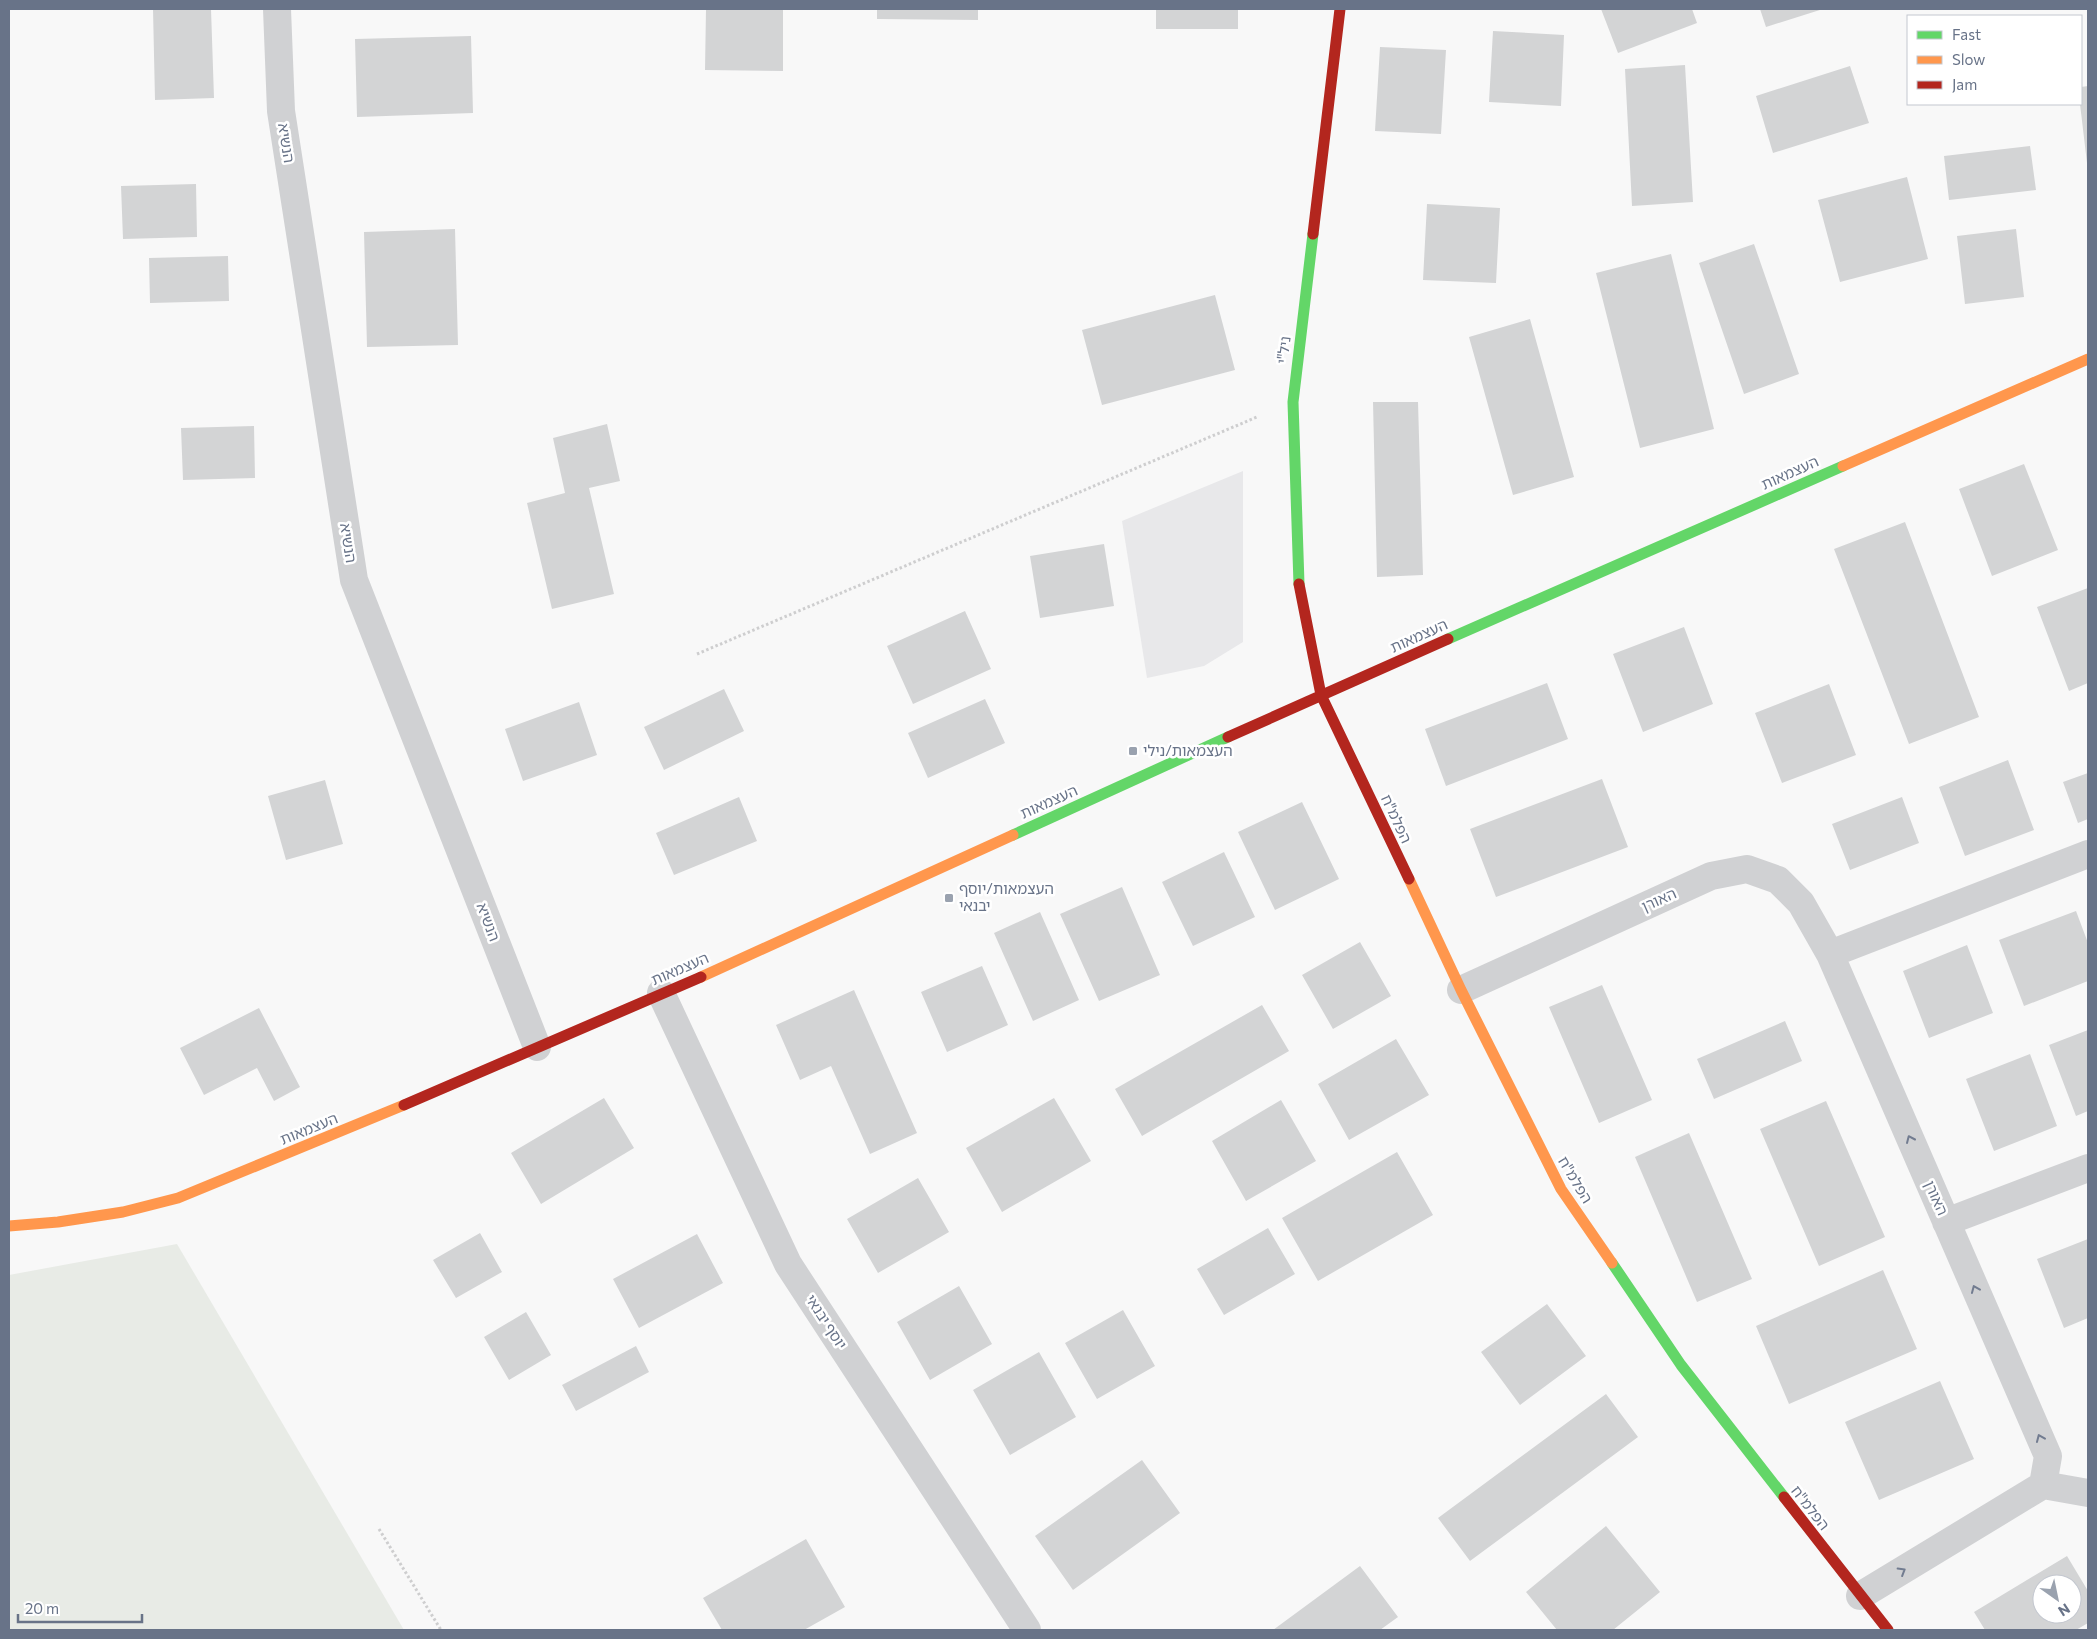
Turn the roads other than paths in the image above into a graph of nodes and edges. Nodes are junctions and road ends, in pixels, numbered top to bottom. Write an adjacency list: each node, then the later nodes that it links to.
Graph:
1 (277, 9): 9 (street, הנשיא)
2 (1340, 9): 4 (street, ניל"י)
3 (2088, 359): 4 (street, העצמאות)
4 (1321, 695): 7 (street, הפלמ"ח); 8 (street, העצמאות)
5 (2088, 854): 6 (street)
6 (1830, 954): 7 (street, האורן); 11 (street, האורן, one-way to 6)
7 (1461, 990): 15 (street, הפלמ"ח)
8 (661, 994): 9 (street, העצמאות); 16 (street, יוסף יבנאי)
9 (537, 1047): 12 (street, העצמאות)
10 (2088, 1168): 11 (street, האורן)
11 (1946, 1222): 13 (street, האורן, one-way to 11)
12 (9, 1226)
13 (2043, 1485): 14 (street); 15 (street, one-way to 13)
14 (2088, 1493)
15 (1860, 1596): 17 (street, הפלמ"ח)
16 (1028, 1630)
17 (1888, 1630)

